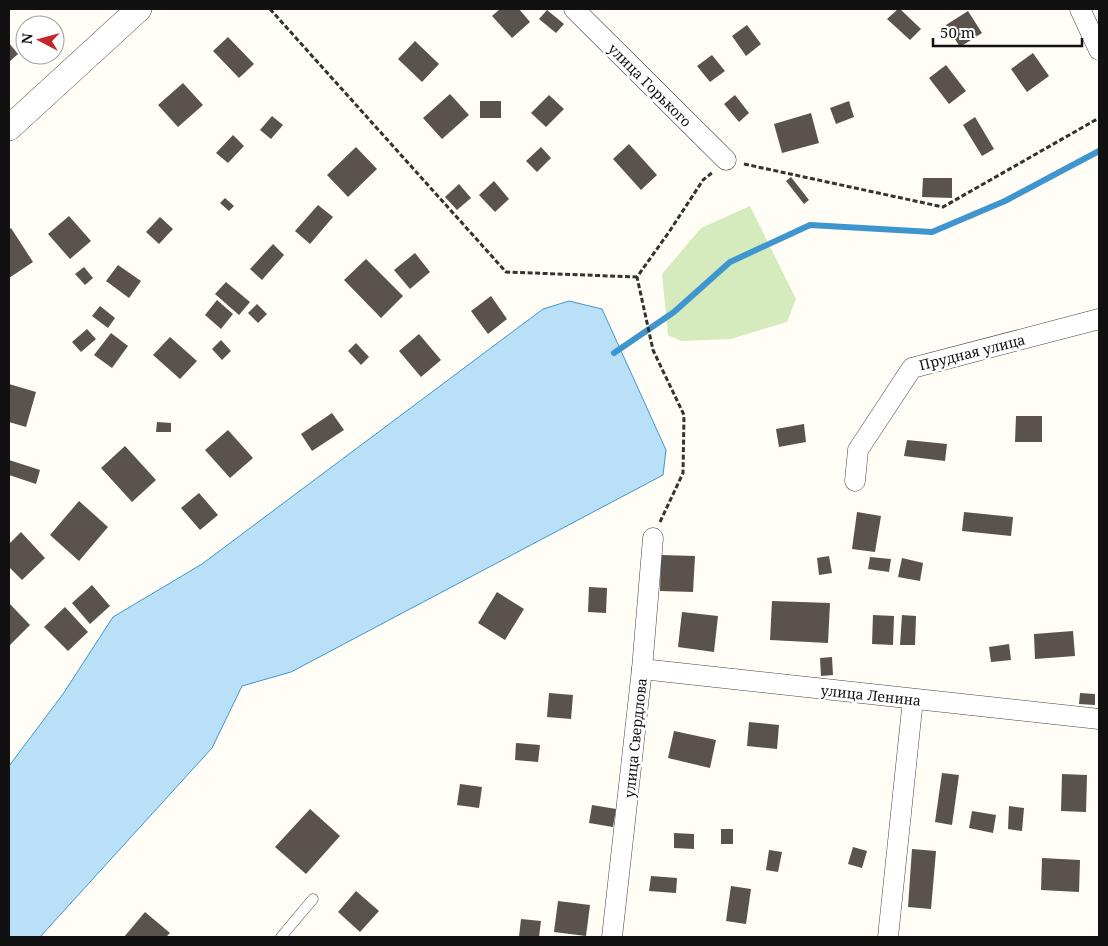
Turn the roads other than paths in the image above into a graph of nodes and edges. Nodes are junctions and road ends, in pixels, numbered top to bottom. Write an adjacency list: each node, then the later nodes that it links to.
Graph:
1 (139, 9): 5 (street)
2 (574, 9): 6 (street, улица Горького)
3 (1080, 9): 4 (street)
4 (1099, 50)
5 (9, 128)
6 (726, 160)
7 (1099, 318): 8 (street, Прудная улица)
8 (855, 481)
9 (652, 538): 10 (street, улица Свердлова)
10 (642, 669): 11 (street, улица Ленина); 15 (street, улица Свердлова)
11 (912, 699): 12 (street, улица Ленина); 16 (street)
12 (1099, 719)
13 (313, 899): 14 (lane)
14 (286, 935)
15 (612, 937)
16 (888, 937)

